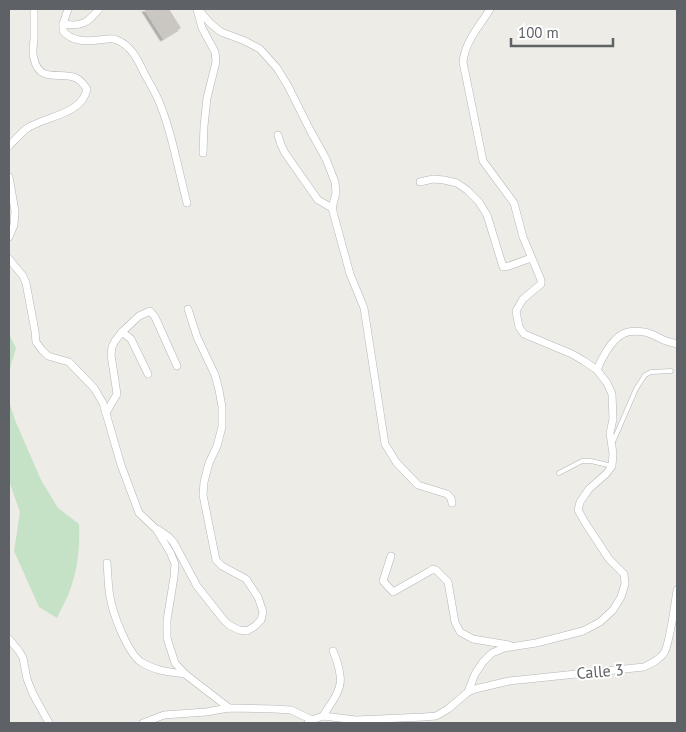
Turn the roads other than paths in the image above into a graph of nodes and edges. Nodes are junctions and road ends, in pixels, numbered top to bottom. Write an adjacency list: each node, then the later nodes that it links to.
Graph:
1 (34, 9): 8 (street)
2 (68, 9): 6 (street)
3 (99, 9): 6 (street)
4 (198, 9): 9 (street); 13 (street)
5 (490, 9): 15 (street)
6 (63, 24): 12 (street)
7 (278, 135): 13 (street)
8 (9, 146)
9 (203, 153)
10 (9, 177): 14 (street)
11 (420, 182): 15 (street)
12 (187, 203)
13 (332, 208): 28 (street)
14 (9, 237)
15 (531, 258): 21 (street)
16 (9, 259): 24 (street)
17 (188, 309): 29 (street)
18 (122, 332): 20 (street); 23 (street); 24 (street)
19 (677, 344): 21 (street)
20 (177, 366)
21 (597, 370): 25 (street)
22 (671, 371): 25 (lane)
23 (148, 374)
24 (106, 413): 29 (street)
25 (612, 444): 26 (street)
26 (612, 466): 27 (lane); 34 (street)
27 (559, 473)
28 (452, 503)
29 (156, 529): 36 (street)
30 (391, 556): 34 (street)
31 (107, 563): 36 (street)
32 (677, 590): 37 (street, Calle 3)
33 (9, 639): 41 (street)
34 (519, 646): 37 (street)
35 (333, 650): 39 (street)
36 (185, 674): 38 (street)
37 (469, 689): 39 (street)
38 (228, 708): 40 (street); 42 (street)
39 (323, 716): 40 (street)
40 (310, 722)
41 (49, 723)
42 (143, 723)

